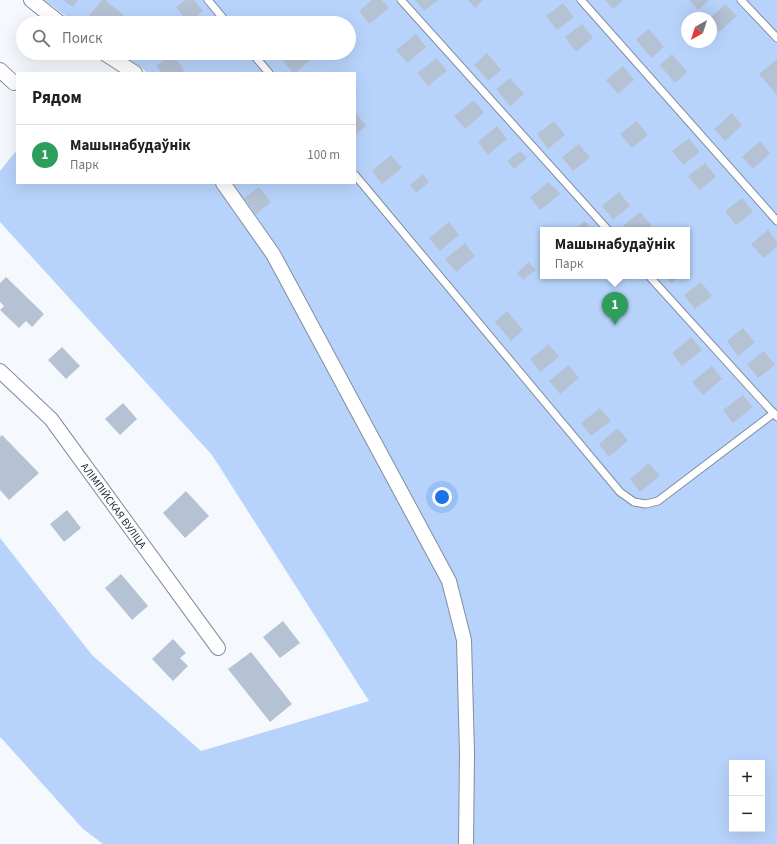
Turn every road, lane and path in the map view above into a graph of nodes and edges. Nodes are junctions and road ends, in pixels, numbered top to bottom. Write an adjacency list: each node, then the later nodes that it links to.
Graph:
1 (31, 0): 6 (street)
2 (208, 0): 7 (lane)
3 (401, 0): 18 (lane)
4 (581, 0): 17 (lane)
5 (741, 0): 8 (lane)
6 (51, 16)
7 (221, 16)
8 (777, 38)
9 (115, 60): 12 (street)
10 (258, 60): 13 (lane)
11 (0, 70): 14 (street)
12 (133, 72)
13 (268, 72)
14 (14, 83)
15 (356, 176): 21 (lane)
16 (224, 184): 23 (street)
17 (777, 220)
18 (605, 227)
19 (652, 279): 21 (lane)
20 (0, 371): 22 (street, АЛІМПІЙСКАЯ ВУЛІЦА)
21 (775, 415)
22 (218, 648)
23 (466, 844)

